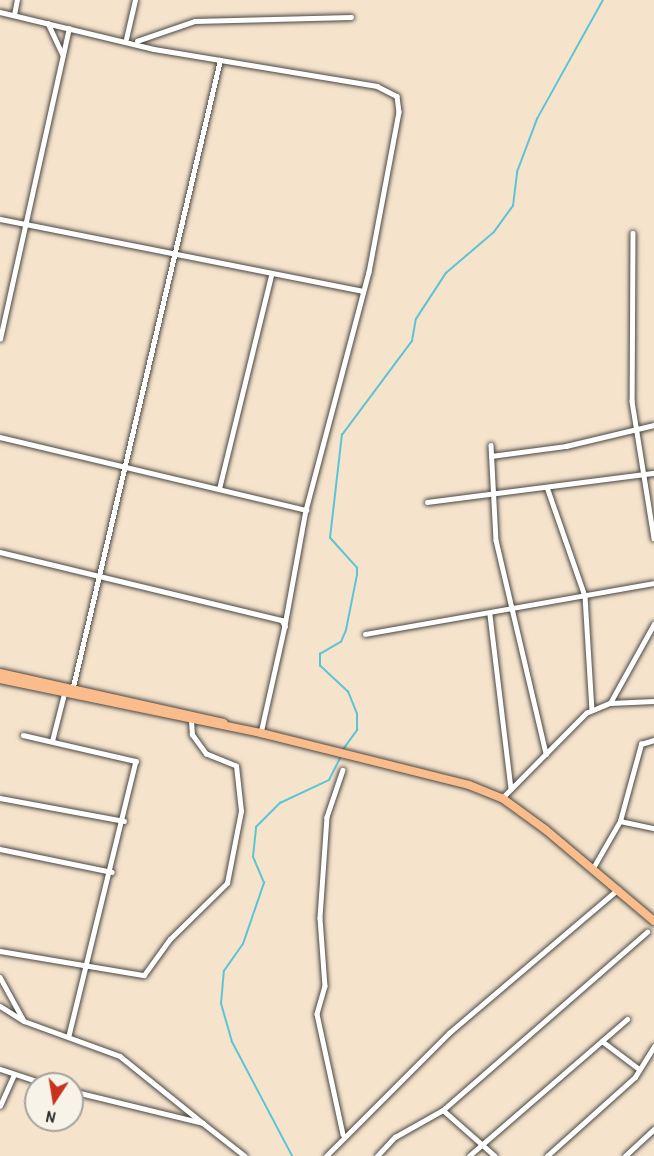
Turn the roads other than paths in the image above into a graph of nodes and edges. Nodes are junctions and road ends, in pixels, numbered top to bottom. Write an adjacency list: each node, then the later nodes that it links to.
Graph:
1 (17, 0): 4 (street)
2 (135, 0): 8 (street)
3 (0, 12): 4 (street)
4 (14, 15): 6 (street)
5 (351, 17): 9 (street)
6 (48, 23): 7 (street); 10 (street)
7 (69, 29): 8 (street); 10 (street)
8 (126, 39): 9 (street)
9 (137, 41): 11 (street)
10 (63, 55): 13 (street)
11 (220, 60): 15 (street); 17 (street)
12 (0, 219): 13 (street)
13 (26, 225): 15 (street); 18 (street)
14 (633, 233): 20 (street)
15 (175, 254): 16 (street); 24 (street)
16 (271, 276): 17 (street); 28 (street)
17 (362, 291): 31 (street)
18 (0, 339)
19 (654, 425): 20 (street)
20 (637, 429): 23 (street); 26 (street)
21 (0, 437): 24 (street)
22 (491, 445): 23 (street)
23 (491, 456): 29 (street)
24 (126, 466): 28 (street); 34 (street)
25 (654, 473): 26 (street)
26 (642, 475): 27 (street); 32 (street)
27 (547, 487): 29 (street); 36 (street)
28 (219, 489): 31 (street)
29 (493, 497): 30 (street); 37 (street)
30 (427, 502)
31 (306, 510): 40 (street)
32 (654, 538)
33 (0, 552): 34 (street)
34 (100, 574): 40 (street); 44 (street)
35 (654, 583): 36 (street)
36 (585, 596): 37 (street); 47 (street)
37 (514, 609): 38 (street); 54 (street)
38 (490, 615): 41 (street); 56 (street)
39 (654, 624): 46 (street)
40 (285, 626): 50 (street)
41 (365, 634)
42 (0, 673): 44 (main road)
43 (0, 679): 44 (main road)
44 (68, 691): 48 (main road); 49 (main road); 53 (street)
45 (654, 701): 46 (street)
46 (610, 703): 47 (street)
47 (592, 709): 54 (street)
48 (191, 721): 49 (main road); 69 (street)
49 (233, 727): 50 (main road)
50 (261, 733): 58 (main road)
51 (22, 735): 53 (street)
52 (654, 740): 60 (street)
53 (52, 741): 59 (street)
54 (546, 754): 56 (street)
55 (343, 770): 86 (street)
56 (511, 789): 58 (street)
57 (0, 798): 59 (street)
58 (502, 798): 63 (main road)
59 (124, 821): 64 (street)
60 (620, 821): 61 (street); 63 (street)
61 (654, 828)
62 (0, 849): 64 (street)
63 (593, 868): 65 (main road)
64 (111, 872): 69 (street)
65 (618, 889): 66 (main road); 86 (street)
66 (654, 921)
67 (646, 932): 83 (street)
68 (0, 951): 69 (street)
69 (88, 965): 74 (street)
70 (0, 977): 73 (street)
71 (0, 1006): 73 (street)
72 (627, 1019): 75 (street)
73 (24, 1021): 74 (street)
74 (69, 1035): 84 (street)
75 (602, 1041): 78 (street); 87 (street)
76 (654, 1047): 78 (street)
77 (0, 1069): 79 (street)
78 (639, 1069): 93 (street)
79 (14, 1075): 80 (street); 82 (street)
80 (24, 1078)
81 (84, 1094): 84 (street)
82 (0, 1106)
83 (443, 1110): 87 (street); 90 (street)
84 (203, 1123): 88 (street)
85 (654, 1130): 94 (street)
86 (343, 1134): 89 (street)
87 (482, 1145): 91 (street); 92 (street)
88 (244, 1156)
89 (326, 1156)
90 (377, 1156)
91 (469, 1156)
92 (495, 1156)
93 (547, 1156)
94 (624, 1156)

